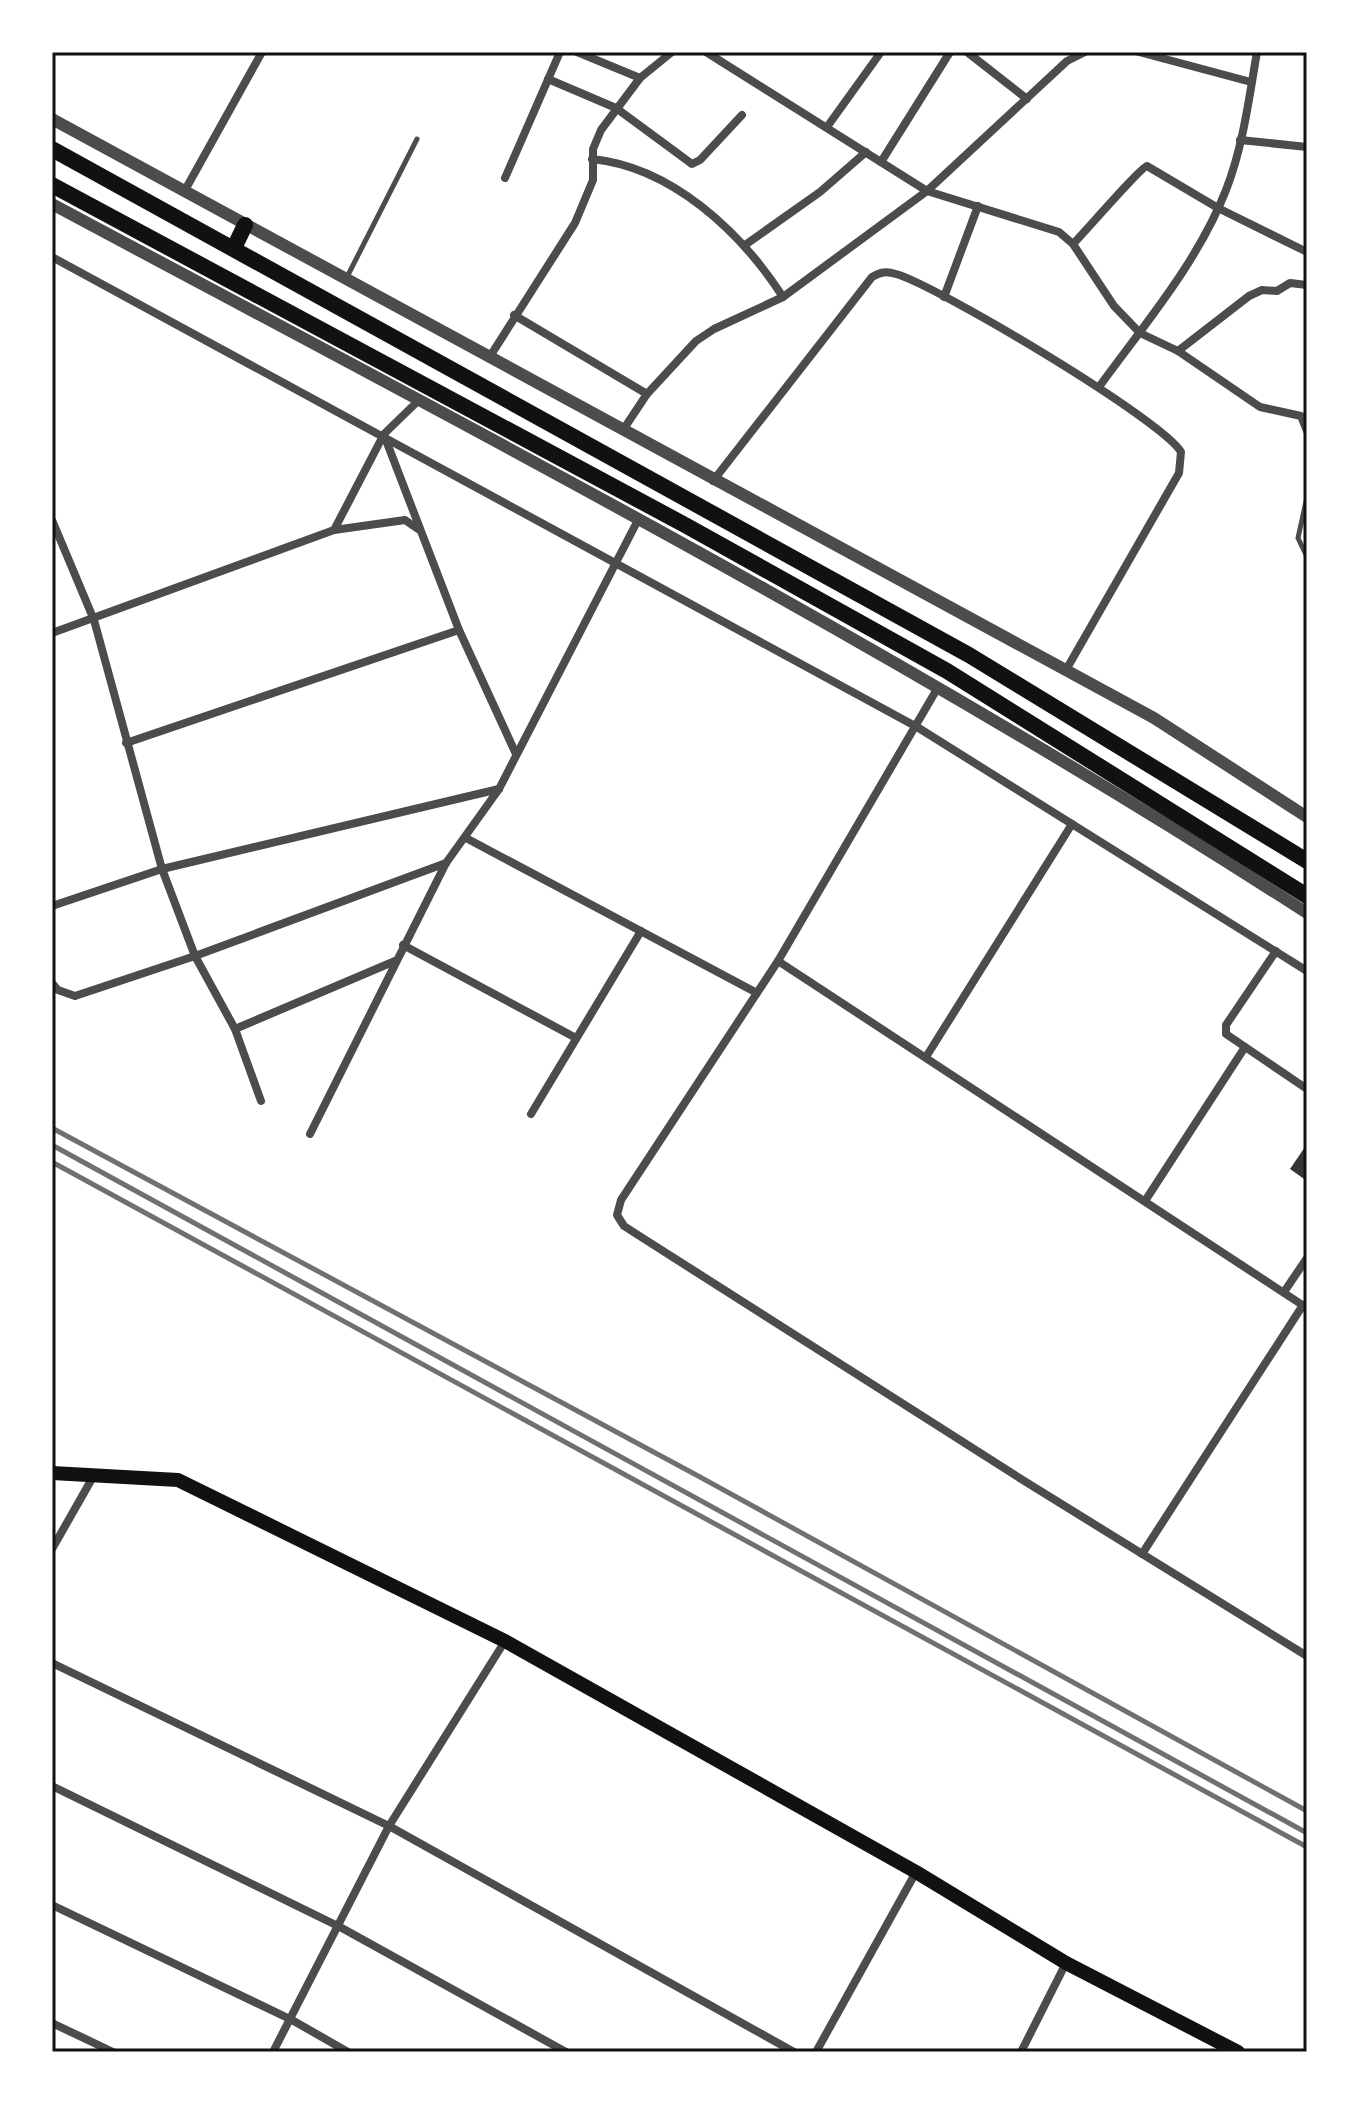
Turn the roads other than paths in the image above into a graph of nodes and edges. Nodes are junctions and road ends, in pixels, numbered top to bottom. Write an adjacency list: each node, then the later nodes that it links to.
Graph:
1 (262, 52): 30 (street)
2 (560, 52): 13 (street)
3 (577, 52): 12 (street)
4 (672, 52): 12 (street)
5 (706, 52): 19 (street)
6 (881, 52): 19 (street)
7 (950, 52): 26 (street)
8 (967, 52): 15 (street)
9 (1085, 52): 15 (street)
10 (1139, 52): 14 (street)
11 (1257, 52): 14 (street)
12 (640, 78): 16 (street)
13 (548, 79): 16 (street); 27 (street)
14 (1251, 82): 21 (street)
15 (1027, 99): 29 (street)
16 (616, 108): 17 (street); 25 (street)
17 (742, 115)
18 (52, 119): 30 (street)
19 (827, 127): 24 (street)
20 (417, 139): 40 (lane)
21 (1240, 140): 22 (street); 33 (street)
22 (1307, 147)
23 (52, 149): 37 (highway)
24 (866, 152): 26 (street); 36 (street)
25 (592, 159): 36 (street); 45 (street)
26 (881, 162): 29 (street)
27 (505, 178)
28 (52, 185): 41 (highway)
29 (927, 191): 32 (street); 43 (street)
30 (184, 192): 34 (street)
31 (52, 204): 41 (street)
32 (978, 206): 35 (street); 44 (street)
33 (1218, 208): 35 (street); 38 (street); 46 (street)
34 (245, 225): 37 (highway); 40 (street)
35 (1073, 244): 46 (street)
36 (745, 245): 43 (street)
37 (230, 246): 77 (highway)
38 (1307, 252)
39 (52, 257): 56 (street)
40 (346, 280): 48 (street)
41 (217, 283): 51 (street); 80 (highway)
42 (1307, 285): 47 (street)
43 (783, 297): 50 (street)
44 (944, 297): 49 (street); 57 (street)
45 (514, 315): 48 (street); 50 (street)
46 (1140, 333): 47 (street); 49 (street)
47 (1178, 351): 53 (street)
48 (489, 358): 54 (street)
49 (1099, 387): 68 (street)
50 (647, 394): 54 (street)
51 (419, 400): 56 (street); 59 (street)
52 (1307, 405): 53 (street)
53 (1301, 416): 55 (street)
54 (623, 430): 57 (street)
55 (1307, 431)
56 (384, 434): 61 (street); 62 (street); 64 (street)
57 (713, 481): 68 (street)
58 (1307, 497): 63 (lane)
59 (639, 518): 64 (street); 69 (street)
60 (52, 520): 65 (street)
61 (334, 530): 62 (street); 65 (street)
62 (419, 530): 66 (street)
63 (1307, 557)
64 (616, 563): 70 (street); 72 (street)
65 (94, 620): 67 (street); 71 (street)
66 (459, 630): 71 (street); 72 (street)
67 (52, 633)
68 (1066, 670): 74 (street)
69 (937, 689): 70 (street); 82 (street)
70 (917, 727): 75 (street); 88 (street)
71 (126, 743): 79 (street)
72 (516, 754): 73 (street)
73 (499, 789): 76 (street); 79 (street)
74 (1307, 817)
75 (1072, 824): 85 (street); 95 (street)
76 (466, 838): 78 (street); 83 (street)
77 (1307, 861)
78 (446, 863): 84 (street); 86 (street)
79 (162, 869): 81 (street); 86 (street)
80 (1307, 896)
81 (52, 906)
82 (1307, 913)
83 (641, 931): 91 (street); 93 (street)
84 (403, 945): 87 (street); 93 (street)
85 (1276, 951): 89 (street); 94 (street)
86 (195, 956): 90 (street); 92 (street)
87 (395, 961): 92 (street); 99 (street)
88 (778, 961): 91 (street); 95 (street)
89 (1307, 971)
90 (52, 983)
91 (757, 993): 107 (street)
92 (235, 1029): 97 (street)
93 (576, 1038): 98 (street)
94 (1245, 1047): 96 (street); 100 (street)
95 (926, 1057): 100 (street)
96 (1307, 1089)
97 (261, 1101)
98 (531, 1114)
99 (310, 1134)
100 (1145, 1201): 102 (street)
101 (1307, 1258): 102 (street)
102 (1284, 1292): 103 (street)
103 (1305, 1306): 107 (street)
104 (52, 1473): 105 (main road)
105 (93, 1477): 106 (street); 108 (main road)
106 (52, 1549)
107 (1142, 1554): 109 (street)
108 (505, 1641): 112 (street); 113 (main road)
109 (1307, 1656)
110 (52, 1663): 112 (street)
111 (52, 1786): 115 (street)
112 (389, 1826): 115 (street); 123 (street)
113 (916, 1872): 116 (main road); 124 (street)
114 (52, 1905): 117 (street)
115 (340, 1927): 117 (street); 122 (street)
116 (1066, 1963): 125 (street); 126 (main road)
117 (292, 2020): 120 (street); 121 (street)
118 (52, 2023): 119 (street)
119 (113, 2052)
120 (273, 2052)
121 (348, 2052)
122 (566, 2052)
123 (794, 2052)
124 (816, 2052)
125 (1021, 2052)
126 (1238, 2052)

